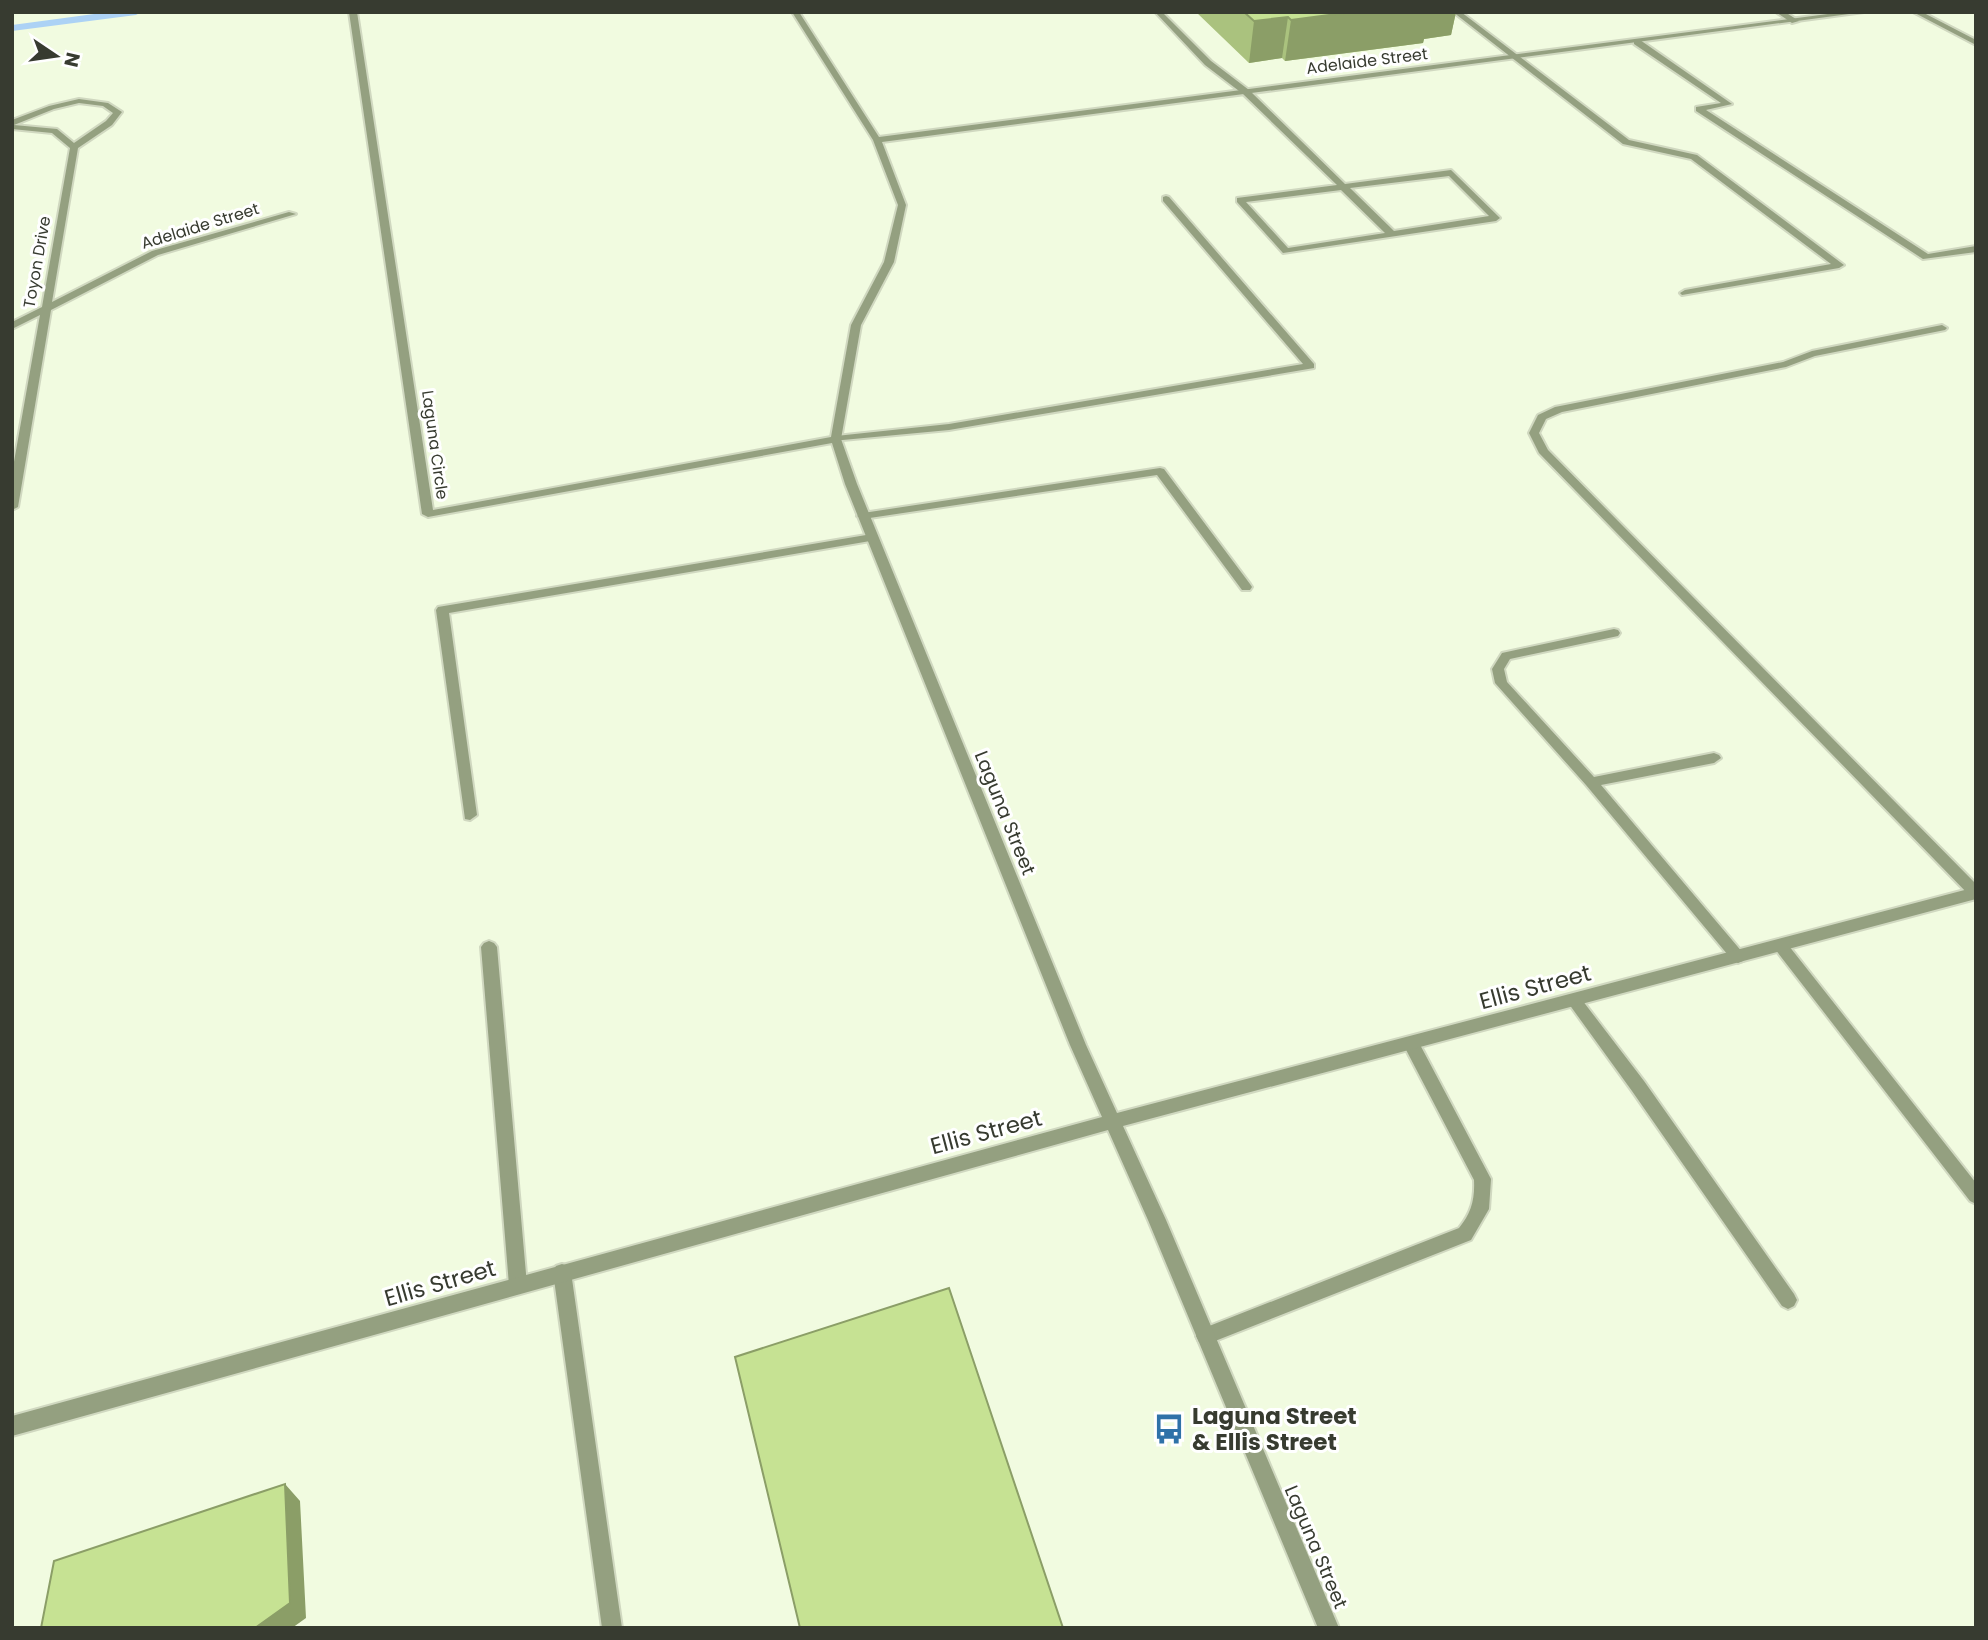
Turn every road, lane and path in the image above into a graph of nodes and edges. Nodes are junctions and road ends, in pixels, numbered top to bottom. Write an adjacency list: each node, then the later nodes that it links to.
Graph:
1 (353, 12): 25 (street, Laguna Circle)
2 (795, 12): 14 (street, Laguna Street)
3 (1158, 12): 12 (street)
4 (1456, 12): 11 (street)
5 (1779, 12): 8 (street)
6 (1861, 12): 8 (street, Adelaide Street)
7 (1916, 12): 10 (street)
8 (1794, 21): 9 (street, Adelaide Street)
9 (1636, 42): 11 (street, Adelaide Street); 20 (street)
10 (1976, 43)
11 (1515, 57): 12 (street, Adelaide Street); 21 (street)
12 (1246, 92): 14 (street, Adelaide Street); 16 (street)
13 (12, 125): 15 (street); 15 (street)
14 (877, 140): 25 (street, Laguna Street)
15 (74, 147): 22 (street, Toyon Drive)
16 (1343, 187): 19 (street); 19 (street); 19 (street)
17 (1166, 199): 25 (street)
18 (292, 215): 22 (street, Adelaide Street)
19 (1392, 234)
20 (1976, 249)
21 (1685, 293)
22 (44, 311): 23 (street, Adelaide Street); 26 (street, Toyon Drive)
23 (12, 326)
24 (1942, 328): 34 (street)
25 (836, 439): 27 (street, Laguna Street)
26 (12, 507)
27 (863, 516): 28 (street, Laguna Street); 29 (street)
28 (872, 538): 33 (street); 40 (street, Laguna Street)
29 (1246, 587)
30 (1614, 634): 32 (street)
31 (1714, 758): 32 (street)
32 (1591, 782): 37 (street)
33 (470, 815)
34 (1976, 893): 35 (street, Ellis Street)
35 (1780, 945): 37 (street, Ellis Street); 41 (street)
36 (489, 947): 43 (street)
37 (1738, 957): 38 (street, Ellis Street)
38 (1574, 1000): 39 (street, Ellis Street); 44 (street)
39 (1411, 1044): 40 (street, Ellis Street); 45 (street)
40 (1114, 1121): 42 (street, Ellis Street); 45 (street, Laguna Street)
41 (1976, 1196)
42 (562, 1272): 43 (street, Ellis Street); 47 (street)
43 (518, 1285): 46 (street, Ellis Street)
44 (1788, 1300)
45 (1205, 1336): 48 (street, Laguna Street)
46 (12, 1426)
47 (612, 1628)
48 (1329, 1628)

